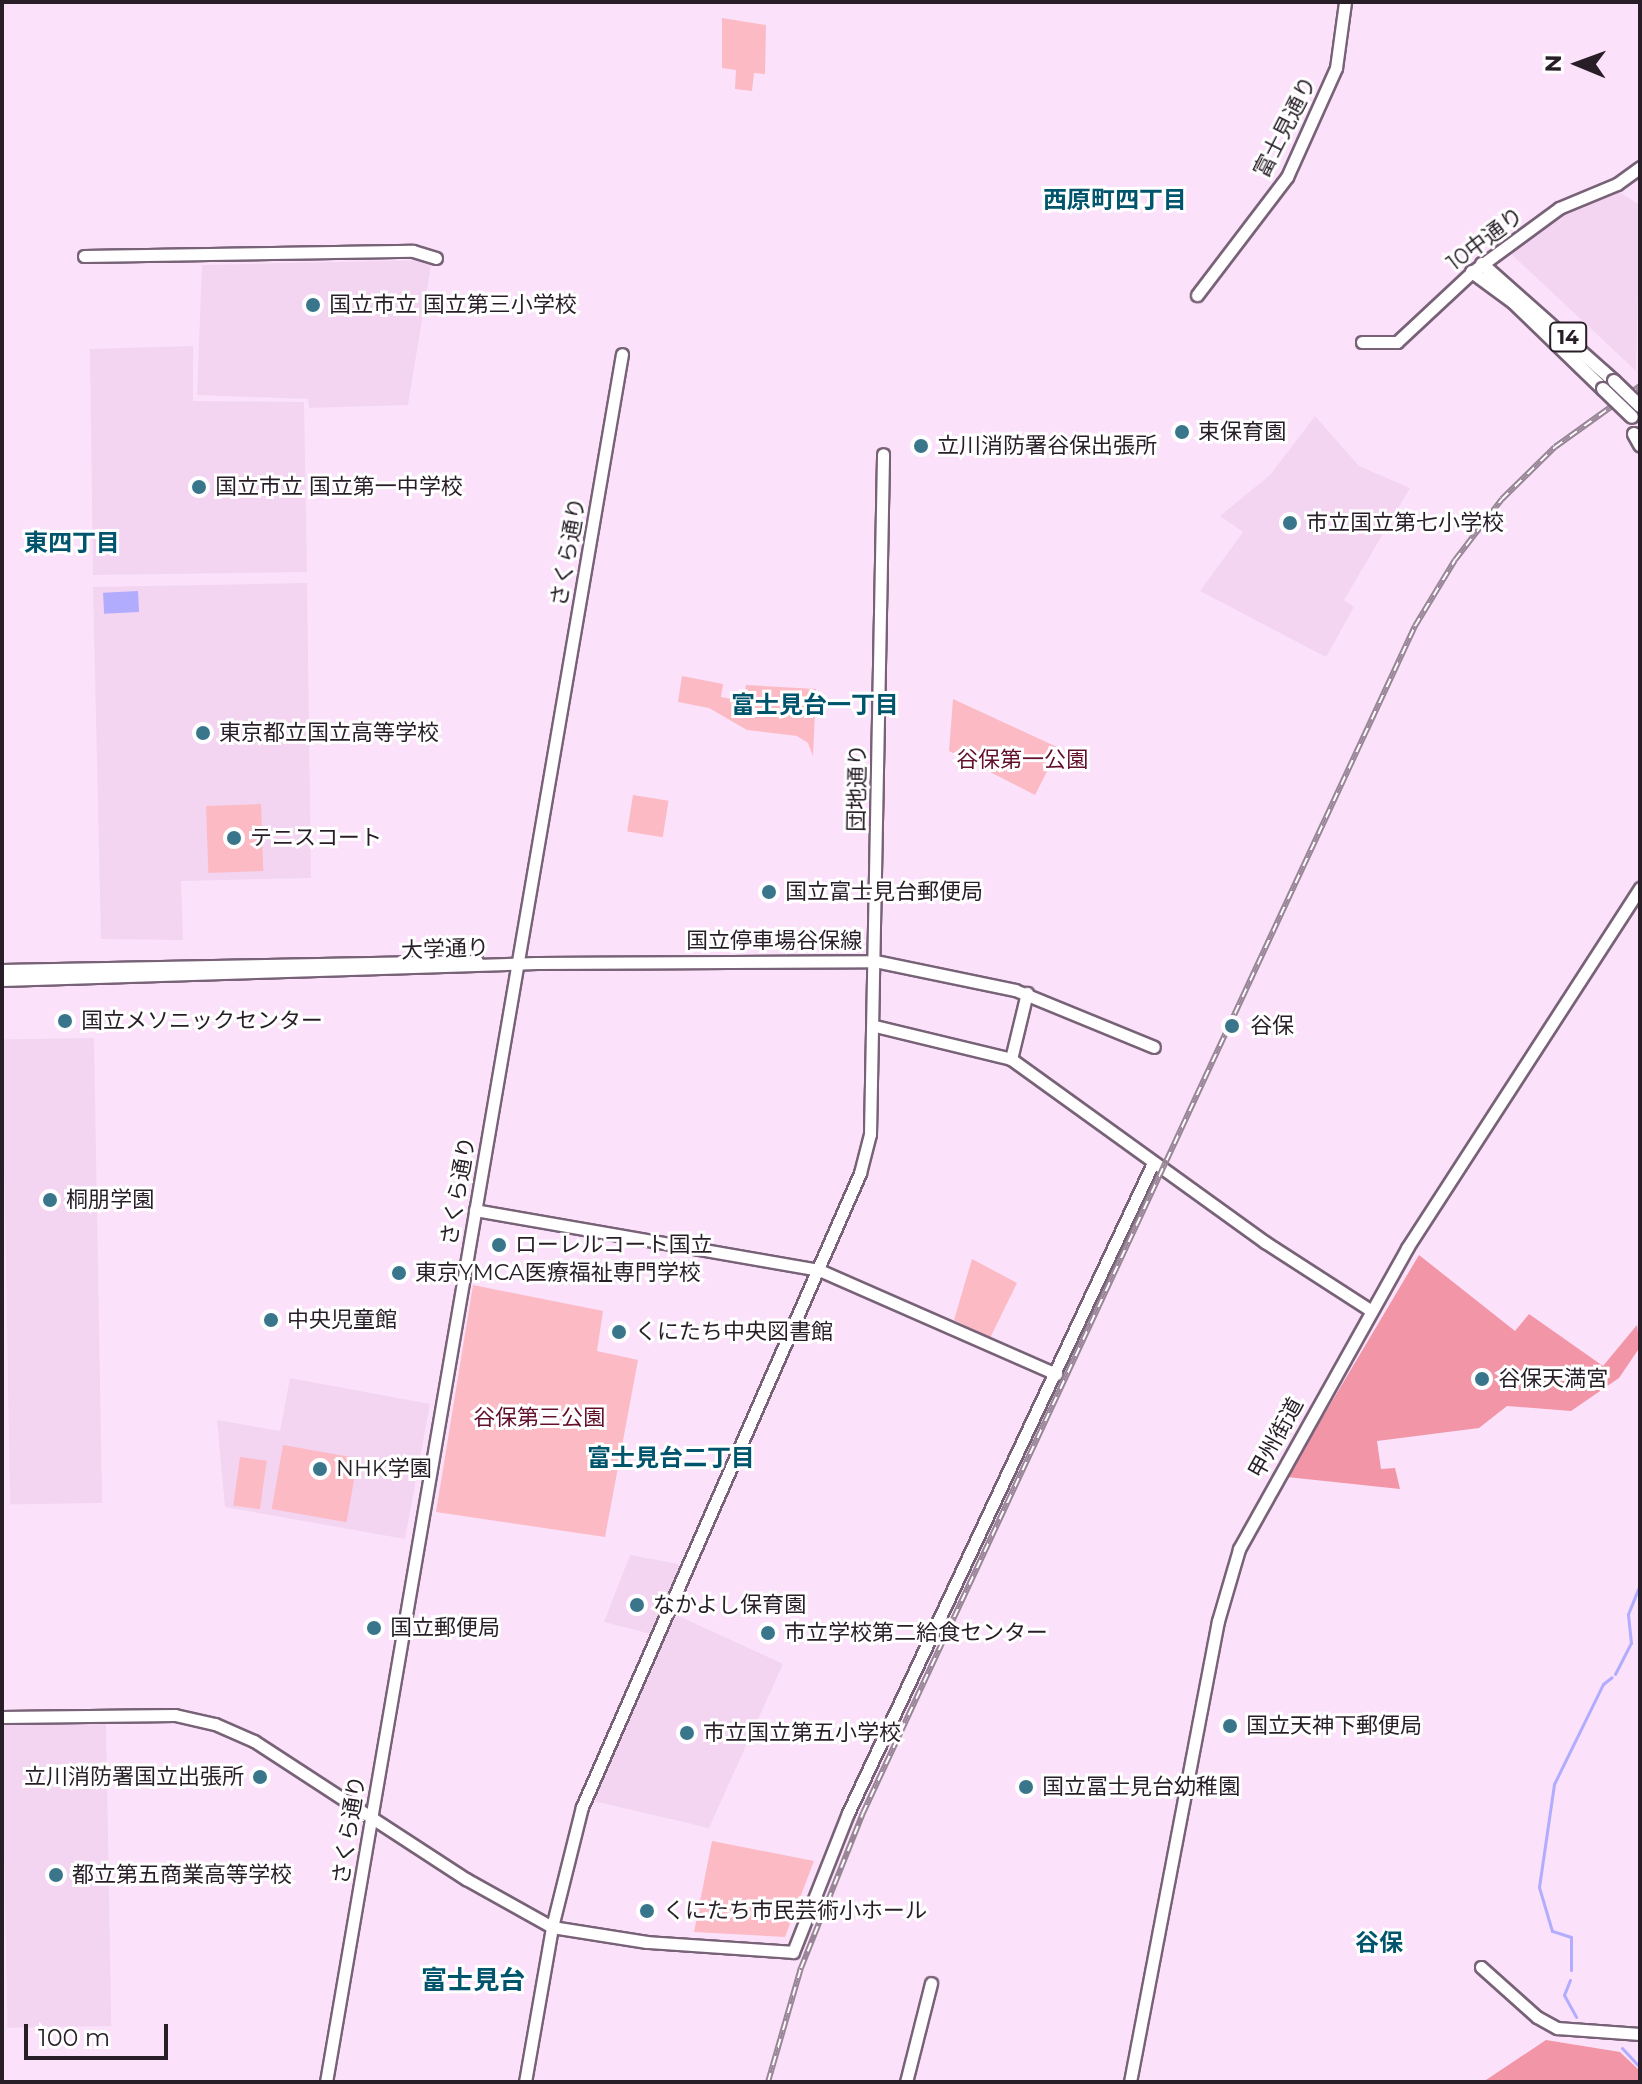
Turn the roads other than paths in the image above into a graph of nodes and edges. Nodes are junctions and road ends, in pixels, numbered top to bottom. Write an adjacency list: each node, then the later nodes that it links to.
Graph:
1 (1345, 2): 6 (street, 富士見通り)
2 (1640, 167): 5 (street, 10中通り)
3 (84, 256): 4 (street)
4 (436, 258)
5 (1477, 268): 7 (street, 10中通り); 9 (main road, 14, bridge)
6 (1197, 295)
7 (1362, 342)
8 (622, 354): 13 (street, さくら通り)
9 (1636, 427)
10 (883, 454): 12 (street, 団地通り)
11 (1640, 888): 23 (street, 甲州街道)
12 (875, 961): 13 (street, 国立停車場谷保線); 16 (street, 国立停車場谷保線); 17 (street, 団地通り)
13 (517, 964): 14 (street, 大学通り); 15 (street, 大学通り); 21 (street, さくら通り)
14 (2, 970)
15 (2, 980)
16 (1027, 993): 18 (street, 国立停車場谷保線); 19 (street)
17 (875, 1026): 19 (street); 22 (street, 団地通り)
18 (1154, 1047)
19 (1011, 1059): 20 (street)
20 (1153, 1163): 23 (street); 24 (street)
21 (475, 1210): 22 (street); 26 (street, さくら通り)
22 (819, 1270): 24 (street); 27 (street, 団地通り)
23 (1370, 1310): 34 (street, 甲州街道)
24 (1056, 1374): 27 (street)
25 (2, 1717): 26 (street)
26 (370, 1815): 27 (street); 31 (street, さくら通り)
27 (552, 1927): 32 (street, 団地通り)
28 (1481, 1967): 30 (street)
29 (931, 1983): 33 (street)
30 (1640, 2034)
31 (326, 2082)
32 (525, 2082)
33 (906, 2082)
34 (1130, 2082)

